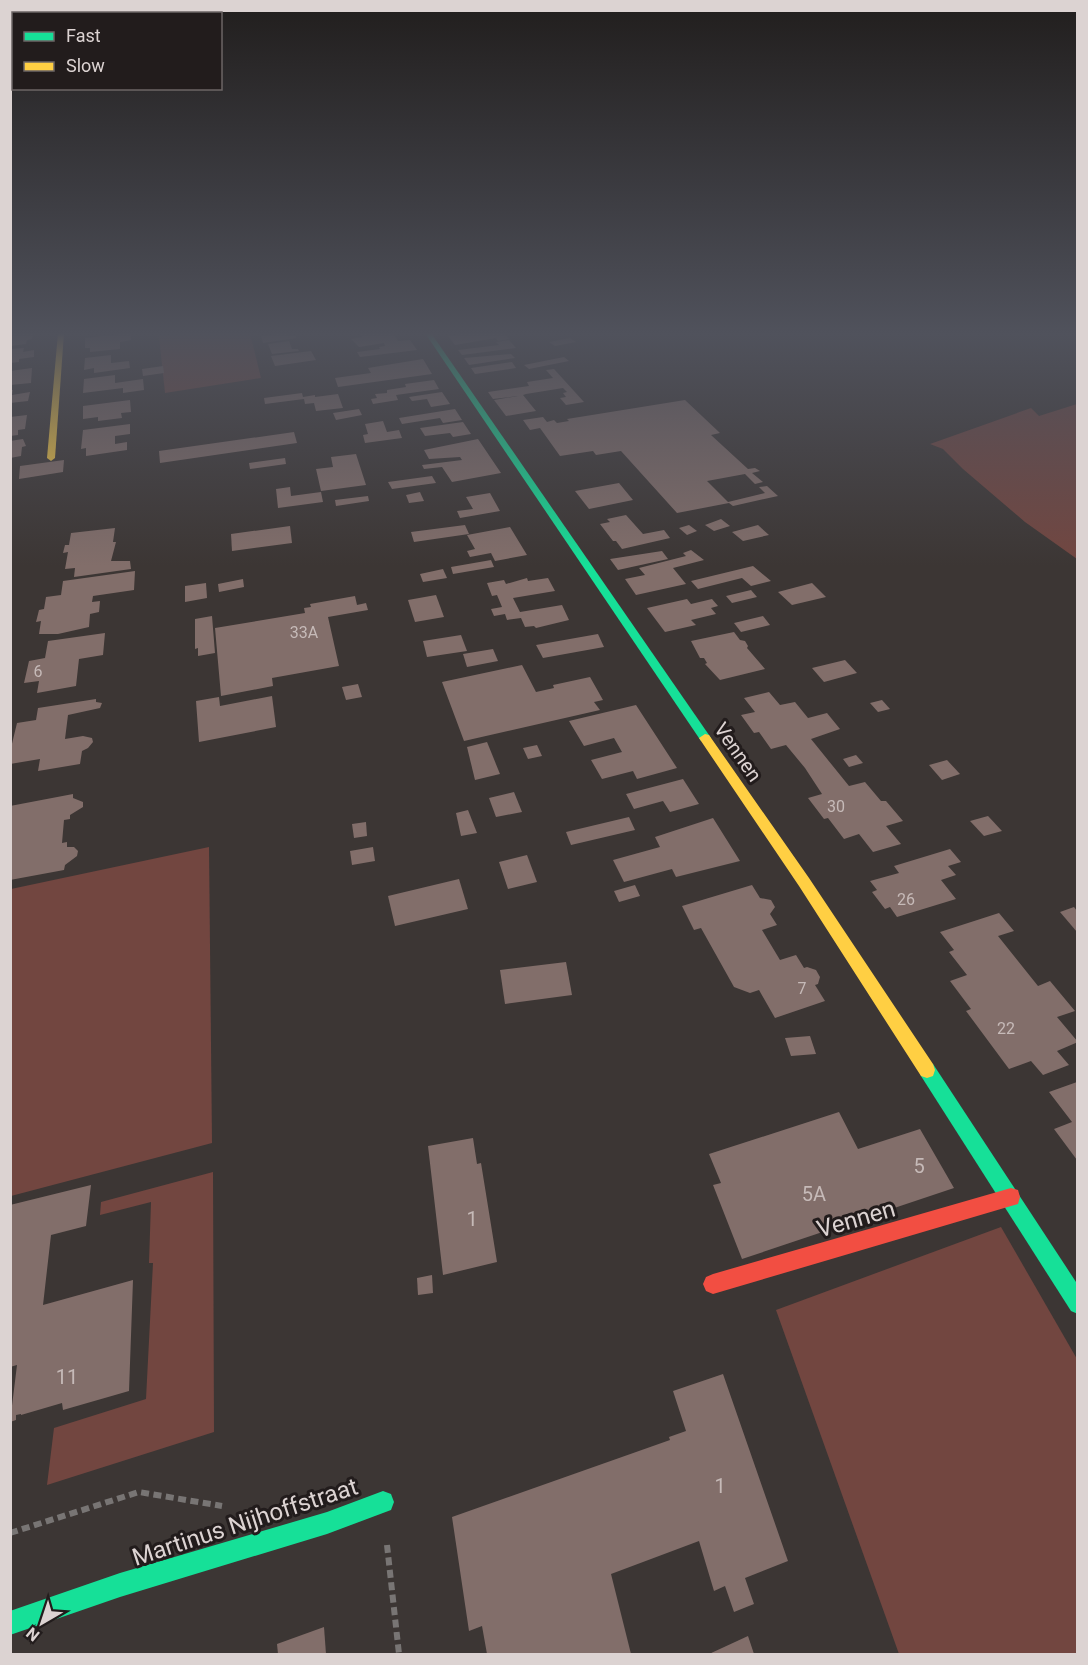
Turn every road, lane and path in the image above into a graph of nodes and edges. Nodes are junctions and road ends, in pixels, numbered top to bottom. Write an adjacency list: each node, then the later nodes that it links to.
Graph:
1 (55, 411): 3 (street)
2 (481, 411): 4 (street, Vennen)
3 (51, 458)
4 (1011, 1197): 5 (street, Vennen); 6 (street, Vennen)
5 (712, 1284)
6 (1077, 1304)
7 (382, 1502): 10 (street, Martinus Nijhoffstraat); 11 (path, Martinus Nijhoffstraat)
8 (233, 1508): 9 (path)
9 (10, 1533)
10 (10, 1623)
11 (399, 1654)

